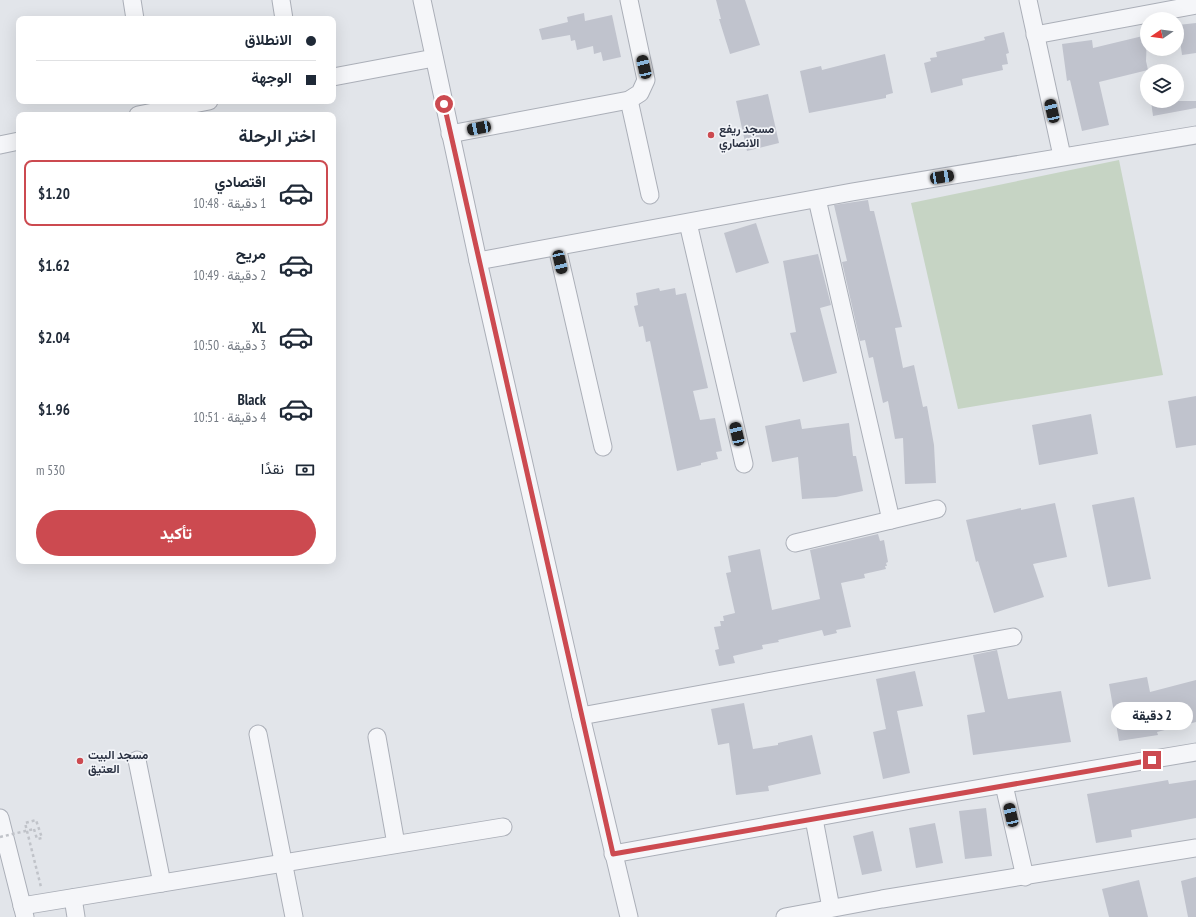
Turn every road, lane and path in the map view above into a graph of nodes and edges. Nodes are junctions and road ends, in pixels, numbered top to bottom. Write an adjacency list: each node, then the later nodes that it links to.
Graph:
1 (132, 0): 7 (street)
2 (281, 0): 8 (street)
3 (422, 0): 10 (street)
4 (629, 0): 12 (street)
5 (1028, 0): 9 (street)
6 (1196, 5): 9 (street)
7 (135, 16)
8 (284, 16)
9 (1035, 35): 19 (street)
10 (434, 58): 11 (street); 15 (street)
11 (336, 76)
12 (629, 100): 15 (street); 20 (street)
13 (186, 104): 14 (street)
14 (147, 109)
15 (450, 134): 24 (street)
16 (1196, 135): 19 (street)
17 (16, 142): 18 (street)
18 (0, 145)
19 (1062, 156): 21 (street)
20 (650, 195)
21 (817, 199): 22 (street); 28 (street)
22 (688, 223): 23 (street); 26 (street)
23 (557, 247): 24 (street); 25 (street)
24 (478, 261): 31 (street)
25 (603, 447)
26 (744, 464)
27 (937, 509): 28 (street)
28 (891, 520): 29 (street)
29 (795, 542)
30 (1013, 637): 31 (street)
31 (581, 716): 43 (street)
32 (258, 734): 44 (street)
33 (377, 737): 41 (street)
34 (1196, 752): 36 (street)
35 (137, 760): 46 (street)
36 (1004, 785): 38 (street); 45 (street)
37 (0, 818): 50 (street)
38 (814, 819): 43 (street); 49 (street)
39 (502, 827): 41 (street)
40 (0, 838): 48 (path, bridge)
41 (396, 844): 44 (street)
42 (1196, 848): 45 (street)
43 (613, 854): 53 (street)
44 (283, 863): 46 (street); 52 (street)
45 (1025, 877): 49 (street)
46 (162, 883): 47 (street)
47 (73, 898): 48 (street); 51 (street)
48 (44, 902): 50 (street)
49 (831, 908): 54 (street)
50 (24, 912)
51 (76, 917)
52 (294, 917)
53 (629, 917)
54 (785, 917)

